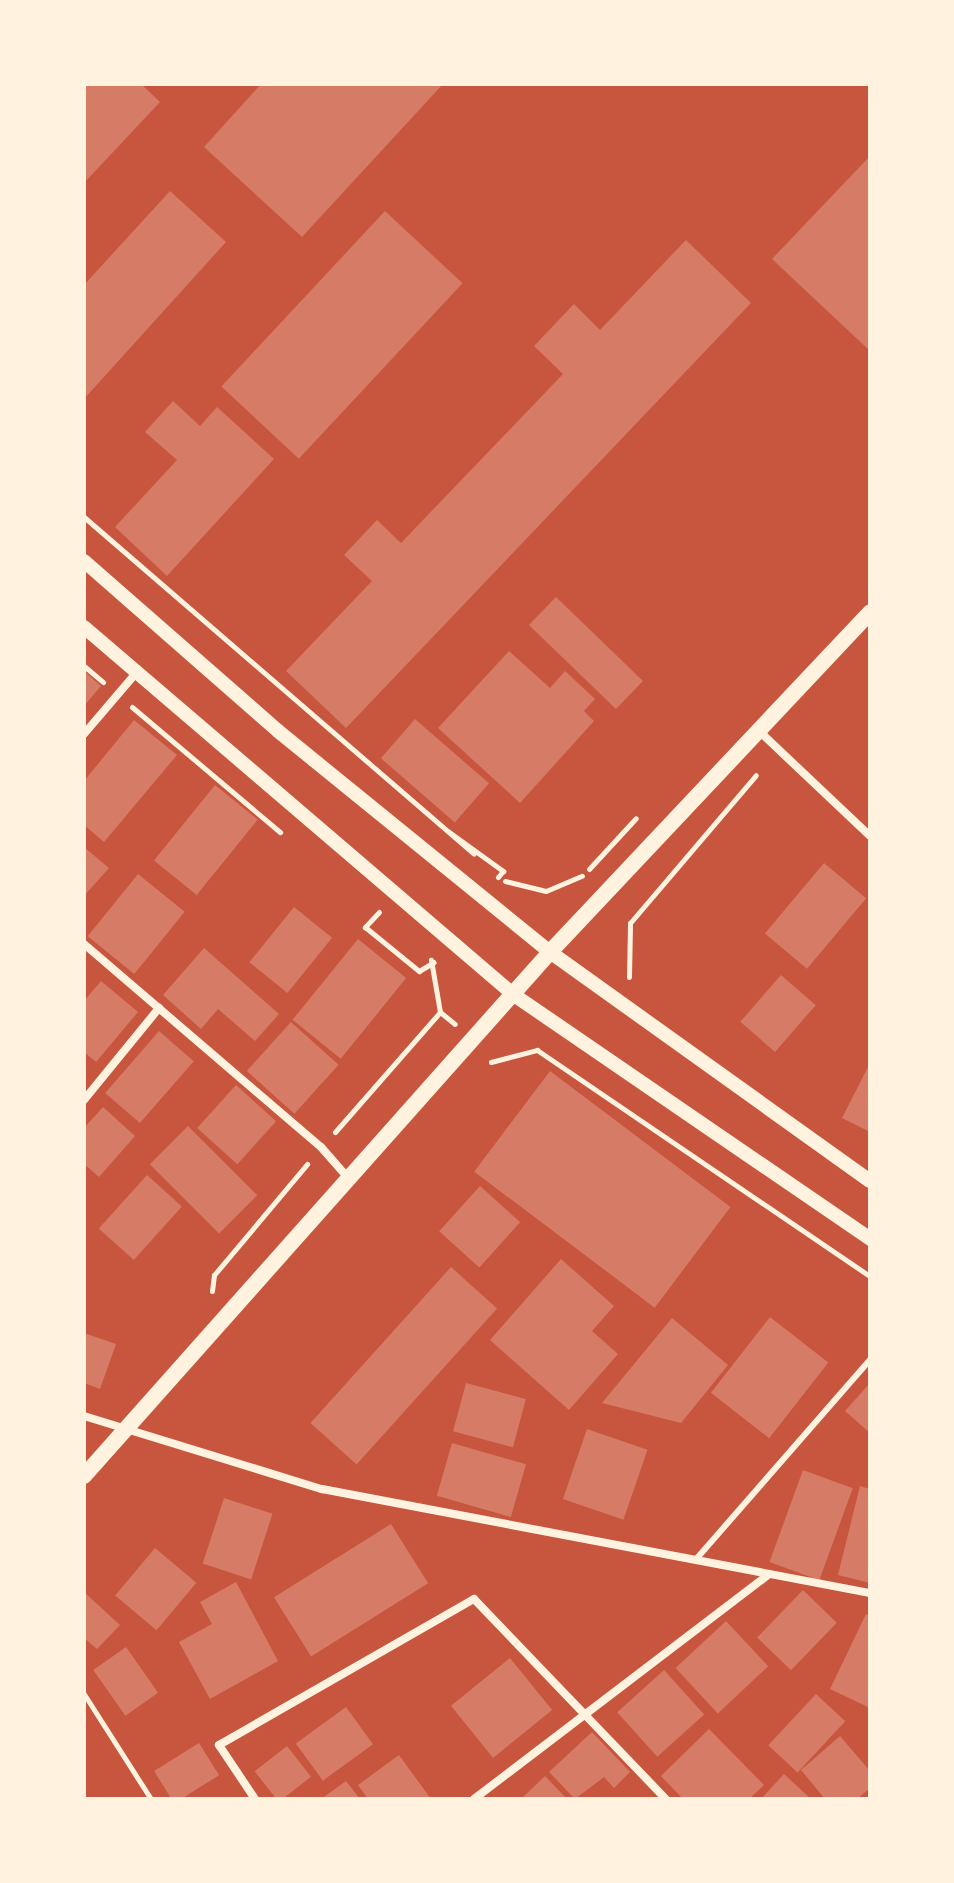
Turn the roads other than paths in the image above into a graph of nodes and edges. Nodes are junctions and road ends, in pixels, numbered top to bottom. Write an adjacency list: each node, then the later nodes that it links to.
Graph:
1 (84, 561): 9 (street)
2 (870, 612): 5 (main road)
3 (84, 627): 4 (street)
4 (137, 672): 6 (street); 10 (street)
5 (756, 728): 7 (street); 9 (main road)
6 (84, 734)
7 (870, 836)
8 (84, 944): 11 (street)
9 (550, 952): 10 (main road); 14 (street)
10 (514, 995): 13 (main road); 15 (street)
11 (159, 1008): 12 (street); 13 (street)
12 (84, 1100)
13 (350, 1180): 18 (main road)
14 (870, 1181)
15 (870, 1239)
16 (870, 1360): 20 (lane)
17 (84, 1416): 18 (street)
18 (125, 1430): 19 (main road); 20 (street)
19 (84, 1476)
20 (698, 1557): 21 (street)
21 (769, 1574): 22 (street); 23 (street)
22 (870, 1593)
23 (587, 1713): 24 (street); 25 (street); 26 (street)
24 (255, 1799)
25 (474, 1799)
26 (666, 1799)

